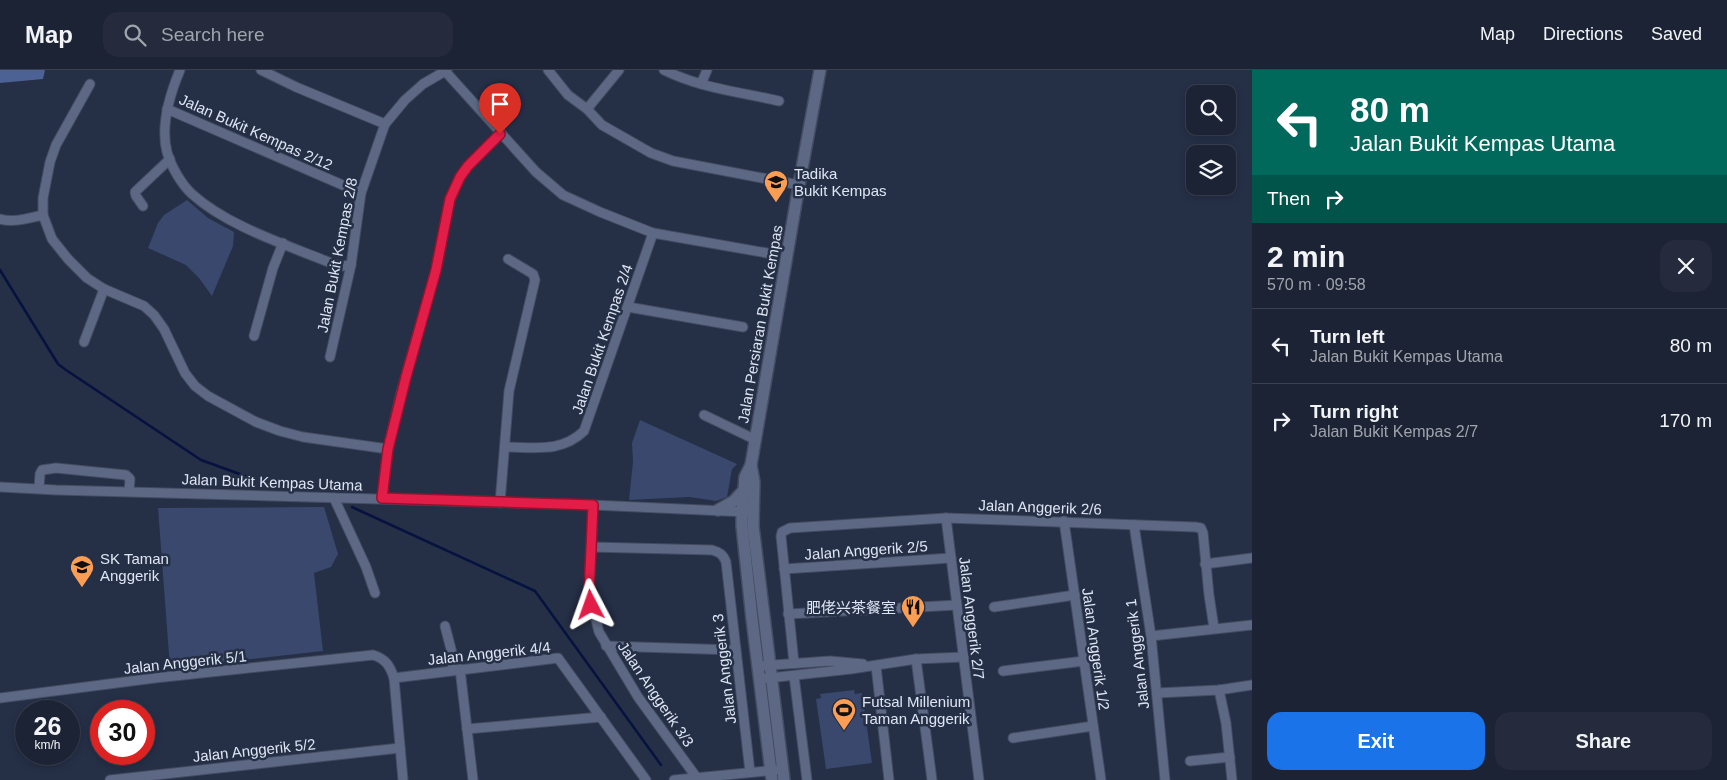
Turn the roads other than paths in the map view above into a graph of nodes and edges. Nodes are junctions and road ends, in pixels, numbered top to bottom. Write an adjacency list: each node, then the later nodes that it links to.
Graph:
1 (180, 70): 12 (street)
2 (446, 70): 14 (street, Jalan Bukit Kempas 2/8); 15 (street)
3 (548, 70): 13 (street)
4 (619, 70): 13 (street)
5 (664, 70): 10 (street)
6 (707, 70): 10 (street)
7 (820, 70): 17 (street, Jalan Persiaran Bukit Kempas)
8 (265, 71): 14 (street)
9 (90, 84): 20 (street)
10 (701, 84): 11 (street)
11 (779, 100)
12 (167, 109): 16 (street); 18 (street, Jalan Bukit Kempas 2/12)
13 (587, 109): 17 (street)
14 (385, 124): 18 (street, Jalan Bukit Kempas 2/8)
15 (500, 134): 22 (street); 36 (street)
16 (170, 158): 19 (street); 23 (street)
17 (799, 185): 34 (street, Jalan Persiaran Bukit Kempas)
18 (361, 193): 26 (street, Jalan Bukit Kempas 2/8)
19 (143, 206)
20 (43, 215): 21 (street); 27 (street)
21 (0, 219)
22 (653, 233): 24 (street); 28 (street, Jalan Bukit Kempas 2/4)
23 (283, 243): 26 (street); 30 (street)
24 (767, 253)
25 (508, 259): 35 (street)
26 (351, 266): 32 (street, Jalan Bukit Kempas 2/8)
27 (104, 289): 31 (street); 36 (street)
28 (628, 307): 29 (street); 35 (street, Jalan Bukit Kempas 2/4)
29 (743, 327)
30 (254, 336)
31 (84, 342)
32 (330, 357)
33 (704, 415): 34 (street)
34 (754, 439): 37 (street, Jalan Persiaran Bukit Kempas)
35 (506, 447): 44 (street)
36 (388, 449): 43 (street)
37 (751, 465): 40 (street, Jalan Persiaran Bukit Kempas); 47 (street, Jalan Persiaran Bukit Kempas)
38 (0, 487): 39 (street, Jalan Bukit Kempas Utama)
39 (39, 488): 41 (street, Jalan Bukit Kempas Utama); 41 (street)
40 (744, 488): 46 (street); 47 (street, Jalan Persiaran Bukit Kempas)
41 (129, 491): 42 (street, Jalan Bukit Kempas Utama)
42 (334, 498): 43 (street, Jalan Bukit Kempas Utama); 56 (street)
43 (382, 498): 44 (street, Jalan Bukit Kempas Utama)
44 (500, 503): 45 (street, Jalan Bukit Kempas Utama)
45 (593, 505): 46 (street, Jalan Bukit Kempas Utama); 51 (street, Jalan Anggerik 3/3)
46 (718, 510): 47 (street, Jalan Bukit Kempas Utama)
47 (748, 512): 71 (street, Jalan Persiaran Bukit Kempas)
48 (946, 518): 49 (street, Jalan Anggerik 2/6); 52 (street, Jalan Anggerik 2/7); 55 (street, Jalan Anggerik 2/6)
49 (1064, 521): 50 (street, Jalan Anggerik 2/6); 57 (street, Jalan Anggerik 1/2)
50 (1134, 525): 54 (street, Jalan Anggerik 2/6); 64 (street, Jalan Anggerik 1)
51 (591, 547): 65 (street, Jalan Anggerik 3/3); 66 (street, Jalan Anggerik 3)
52 (951, 558): 55 (street, Jalan Anggerik 2/5); 58 (street, Jalan Anggerik 2/7)
53 (1252, 558): 54 (street)
54 (1205, 564): 63 (street)
55 (784, 569): 60 (street)
56 (375, 593)
57 (1075, 596): 59 (street); 69 (street, Jalan Anggerik 1/2)
58 (957, 605): 60 (street); 67 (street, Jalan Anggerik 2/7)
59 (994, 607)
60 (788, 614): 70 (street)
61 (1252, 624): 63 (street)
62 (445, 626): 73 (street)
63 (1214, 628): 64 (street)
64 (1151, 636): 80 (street, Jalan Anggerik 1)
65 (606, 646): 66 (street); 92 (street, Jalan Anggerik 3/3)
66 (736, 650): 89 (street, Jalan Anggerik 3)
67 (964, 657): 68 (street); 101 (street, Jalan Anggerik 2/7)
68 (916, 659): 72 (street); 100 (street)
69 (1084, 660): 74 (street); 83 (street, Jalan Anggerik 1/2)
70 (794, 662): 71 (street); 72 (street)
71 (764, 665): 77 (street, Jalan Persiaran Bukit Kempas)
72 (876, 666): 75 (street); 99 (street)
73 (457, 670): 76 (street, Jalan Anggerik 4/4); 82 (street, Jalan Anggerik 4/4); 84 (street)
74 (1003, 671)
75 (794, 676): 77 (street); 98 (street)
76 (394, 678): 81 (street, Jalan Anggerik 5/1); 86 (street)
77 (766, 678): 90 (street, Jalan Persiaran Bukit Kempas); 91 (street, Jalan Persiaran Bukit Kempas)
78 (1252, 685): 79 (street)
79 (1219, 690): 80 (street); 87 (street)
80 (1157, 693): 103 (street, Jalan Anggerik 1)
81 (0, 698)
82 (601, 717): 84 (street); 96 (street, Jalan Anggerik 4/4)
83 (1093, 726): 85 (street); 102 (street, Jalan Anggerik 1/2)
84 (467, 729): 95 (street)
85 (1013, 738)
86 (400, 748): 93 (street, Jalan Anggerik 5/2); 94 (street)
87 (1230, 757): 88 (street); 104 (street)
88 (1190, 761)
89 (750, 772): 90 (street); 92 (street)
90 (771, 775): 91 (street)
91 (783, 775)
92 (697, 778): 97 (street)
93 (110, 780)
94 (403, 780)
95 (473, 780)
96 (646, 780)
97 (674, 780)
98 (807, 780)
99 (889, 780)
100 (932, 780)
101 (979, 780)
102 (1101, 780)
103 (1165, 780)
104 (1232, 780)

